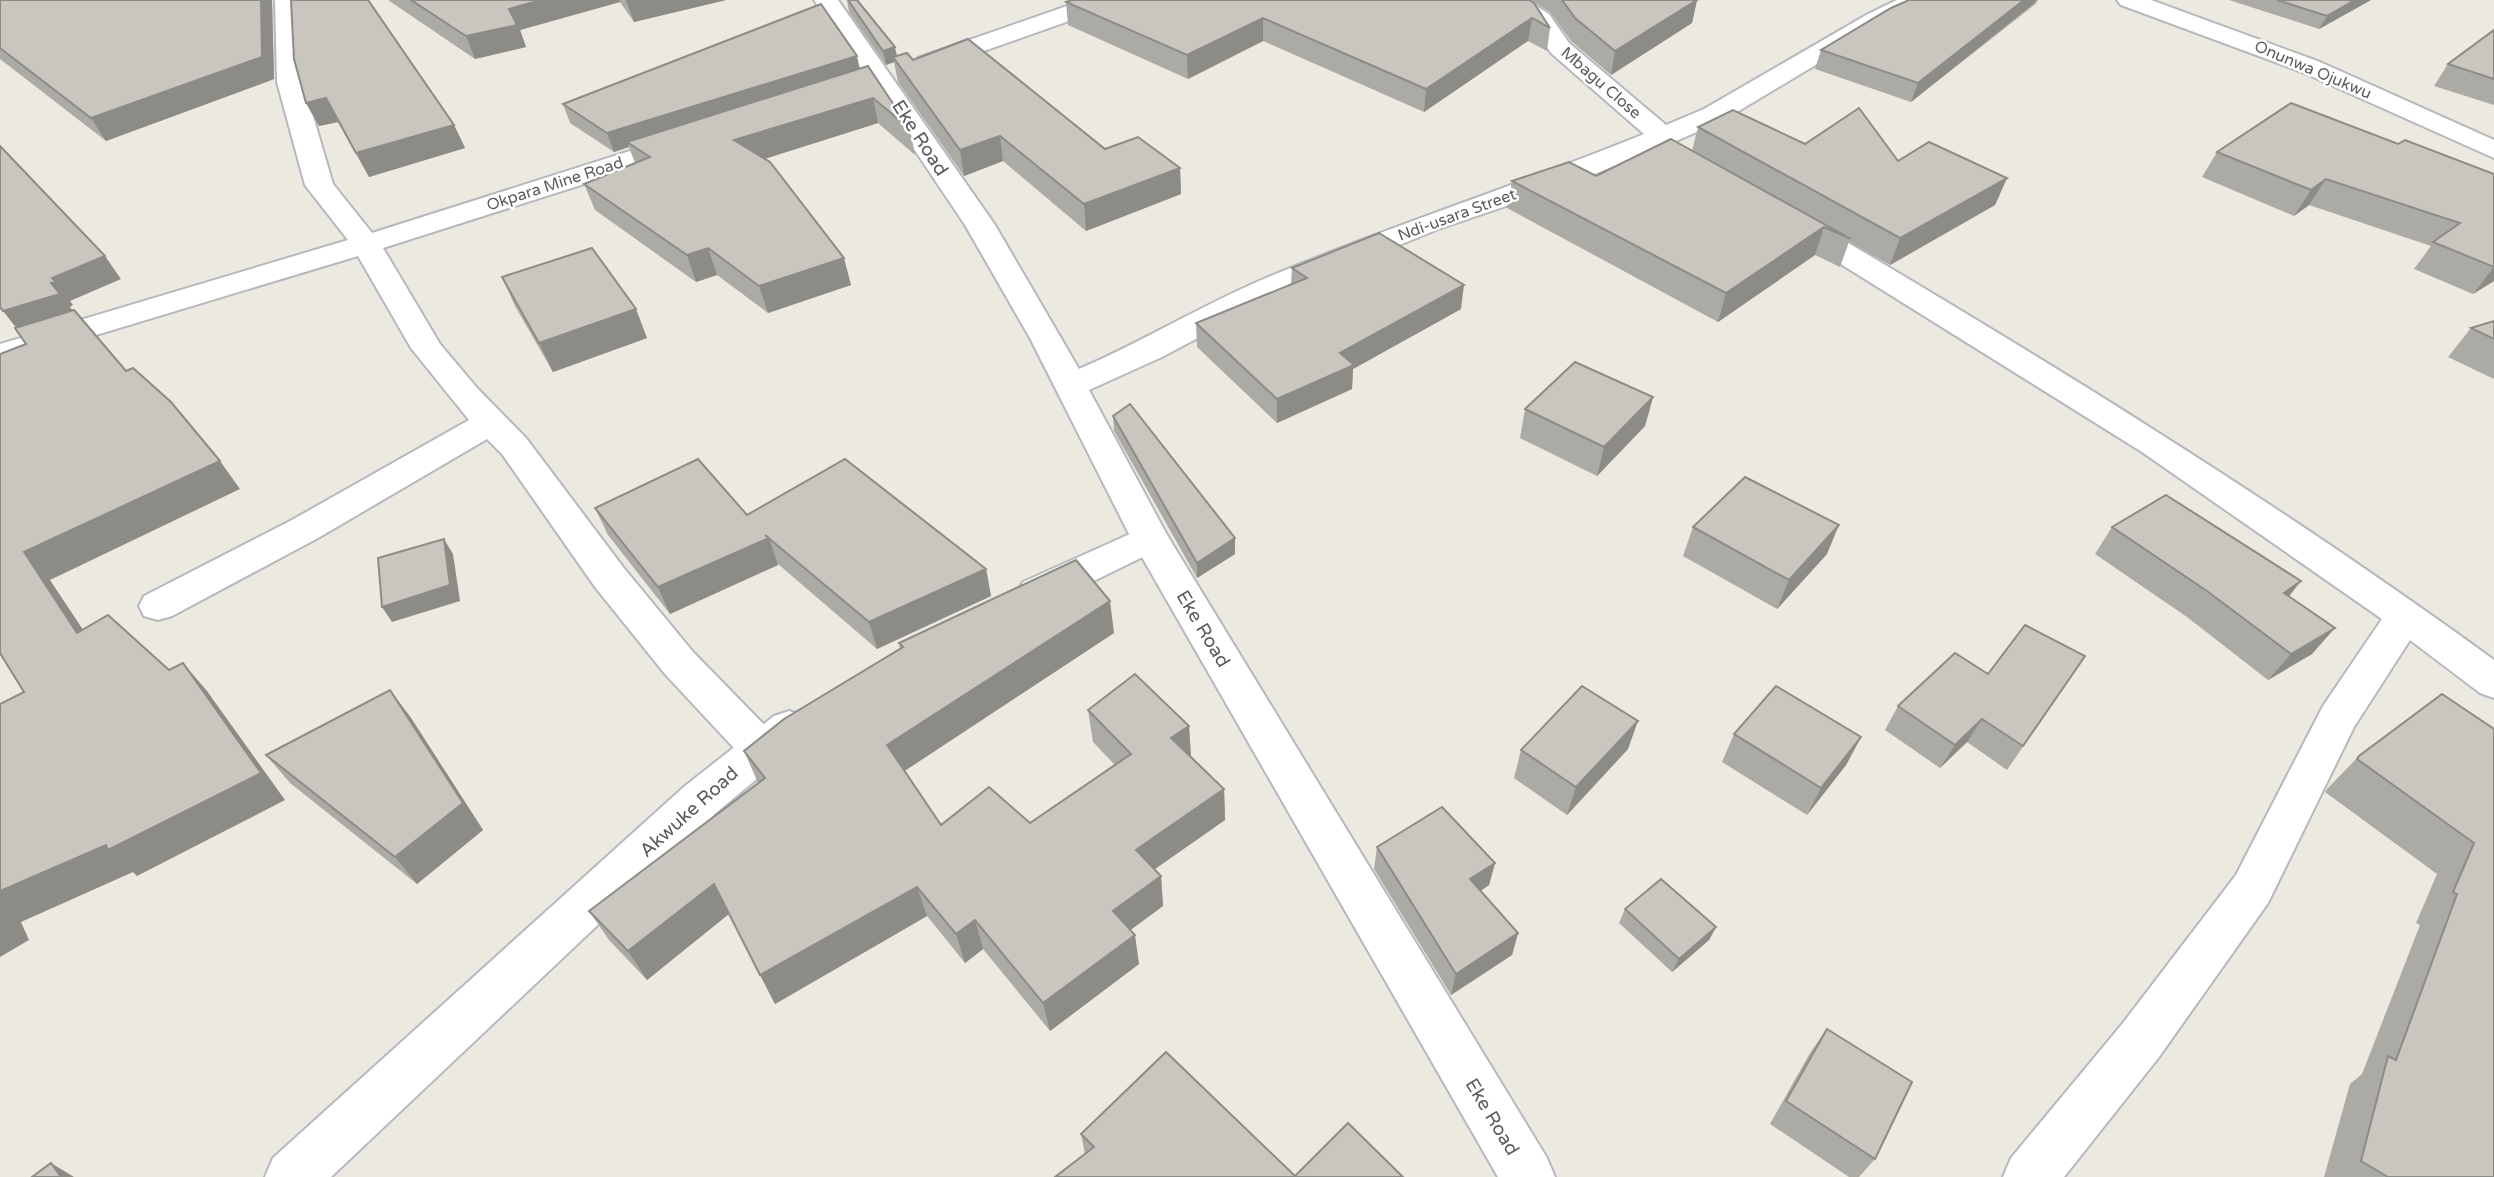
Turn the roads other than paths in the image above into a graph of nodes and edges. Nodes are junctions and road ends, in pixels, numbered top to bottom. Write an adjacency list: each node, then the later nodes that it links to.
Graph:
1 (287, 0): 13 (street)
2 (827, 0): 7 (street, Eke Road)
3 (1106, 0): 7 (street)
4 (1511, 0): 9 (street, Mbagu Close)
5 (1916, 0): 9 (street, Ndi-usara Street)
6 (2129, 0): 10 (street, Onunwa Ojukwu)
7 (868, 84): 15 (street, Eke Road)
8 (709, 134): 13 (street, Okpara Mine Road)
9 (1657, 140): 11 (street, Mbagu Close); 15 (street, Ndi-usara Street)
10 (2494, 150)
11 (1732, 189)
12 (1779, 215): 20 (street)
13 (366, 244): 14 (street, Okpara Mine Road); 16 (street)
14 (0, 354)
15 (1069, 386): 17 (street, Eke Road)
16 (492, 421): 18 (street); 23 (street)
17 (1150, 538): 19 (street); 25 (street, Eke Road)
18 (158, 606)
19 (1005, 608)
20 (2406, 614): 21 (street); 26 (street)
21 (2494, 682)
22 (824, 702): 23 (street, Akwuke Road)
23 (761, 749): 24 (street, Akwuke Road)
24 (292, 1177)
25 (1528, 1177)
26 (2030, 1177)

